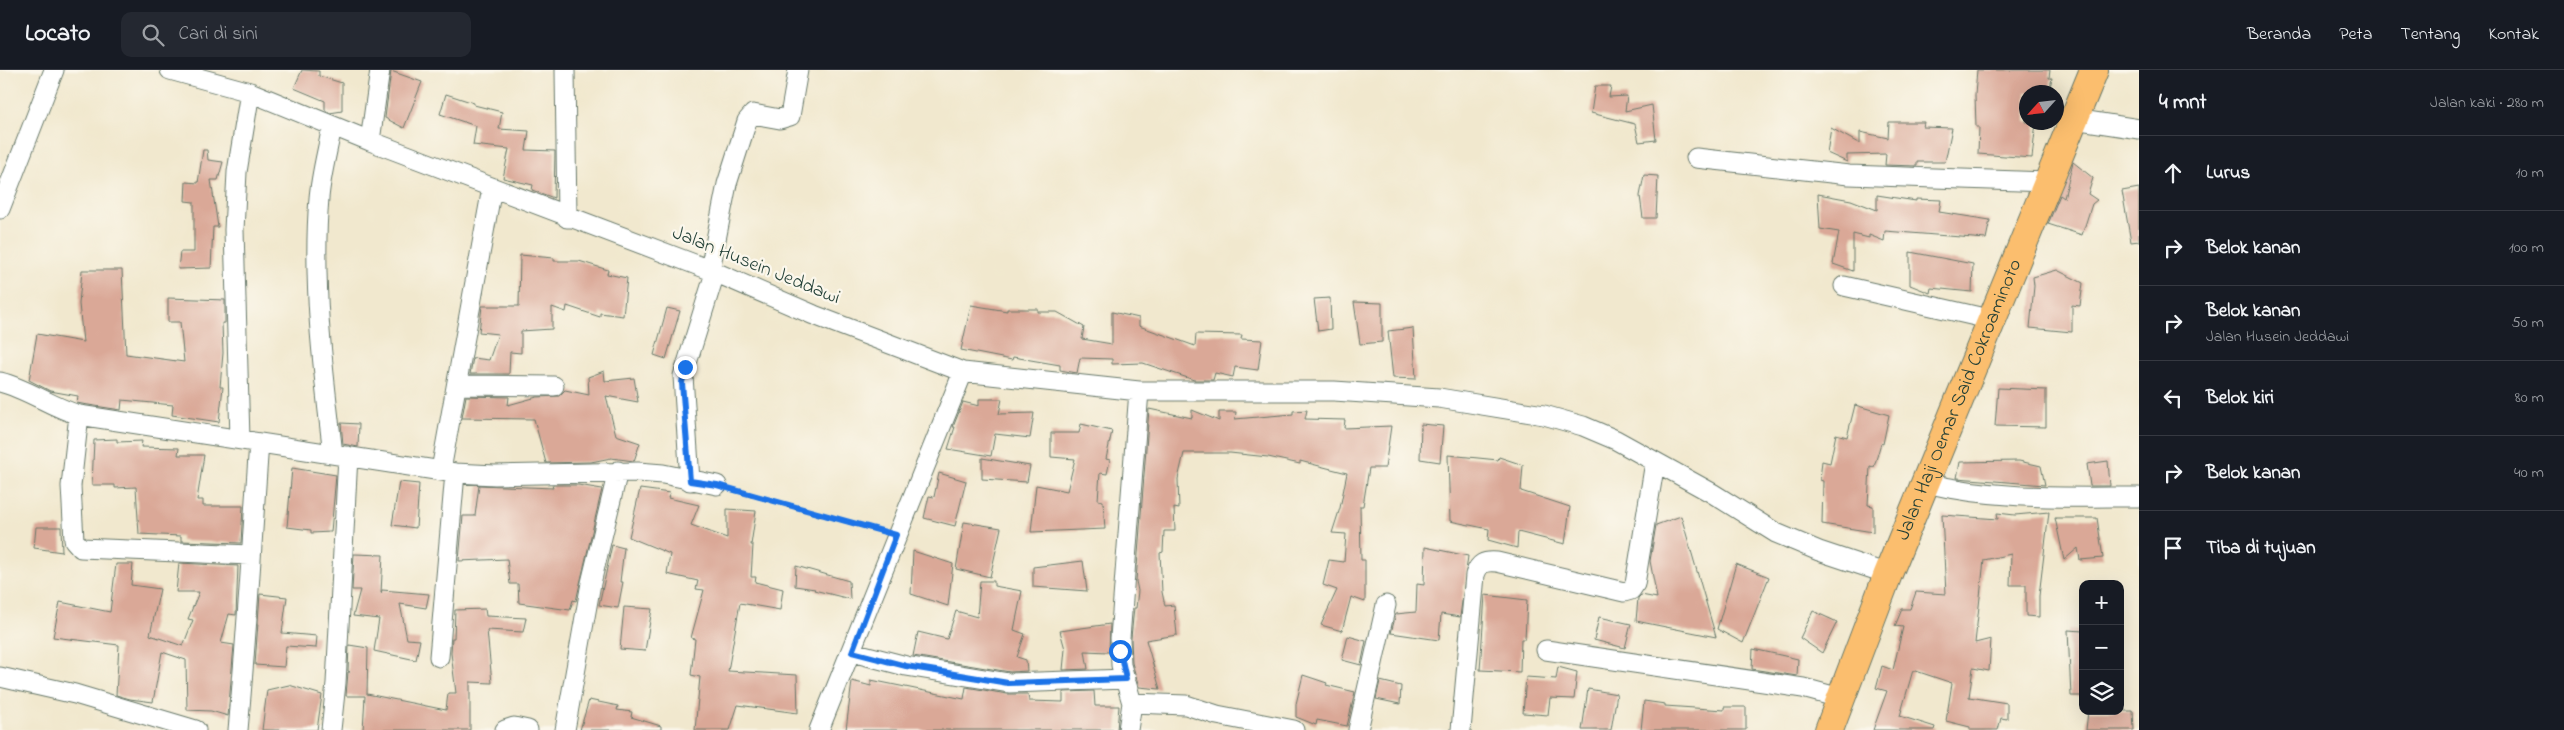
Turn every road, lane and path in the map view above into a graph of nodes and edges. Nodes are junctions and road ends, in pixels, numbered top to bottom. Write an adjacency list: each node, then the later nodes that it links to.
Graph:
1 (54, 70): 15 (street)
2 (170, 70): 7 (street, Jalan Husein Jeddawi)
3 (380, 70): 11 (street)
4 (565, 70): 16 (street)
5 (798, 70): 17 (street)
6 (2094, 70): 8 (highway, Jalan Haji Oemar Said Cokroaminoto)
7 (250, 92): 9 (street, Jalan Husein Jeddawi); 26 (street)
8 (2074, 120): 10 (street); 13 (highway, Jalan Haji Oemar Said Cokroaminoto)
9 (332, 126): 11 (street, Jalan Husein Jeddawi); 28 (street)
10 (2139, 129)
11 (370, 142): 14 (street, Jalan Husein Jeddawi)
12 (1696, 158): 13 (street)
13 (2050, 182): 19 (highway, Jalan Haji Oemar Said Cokroaminoto)
14 (492, 188): 16 (street, Jalan Husein Jeddawi); 22 (street)
15 (0, 209)
16 (567, 218): 17 (street, Jalan Husein Jeddawi)
17 (713, 272): 20 (street, Jalan Husein Jeddawi); 32 (street)
18 (1844, 286): 19 (street)
19 (1993, 320): 33 (highway, Jalan Haji Oemar Said Cokroaminoto)
20 (963, 372): 24 (street, Jalan Husein Jeddawi); 36 (street)
21 (0, 382): 25 (street)
22 (457, 385): 23 (street); 31 (street)
23 (554, 386)
24 (1139, 391): 29 (street, Jalan Husein Jeddawi); 44 (street)
25 (79, 415): 26 (street); 37 (street)
26 (240, 439): 27 (street)
27 (259, 442): 28 (street); 37 (street)
28 (340, 455): 31 (street); 49 (street)
29 (1654, 462): 38 (street, Jalan Husein Jeddawi); 57 (street)
30 (618, 471): 31 (street); 32 (street); 52 (street)
31 (448, 472): 42 (street)
32 (690, 481): 34 (street)
33 (1926, 483): 35 (street); 38 (highway, Jalan Haji Oemar Said Cokroaminoto)
34 (717, 485): 36 (path)
35 (2139, 497)
36 (896, 535): 41 (street)
37 (250, 555): 48 (street)
38 (1888, 574): 45 (highway, Jalan Haji Oemar Said Cokroaminoto)
39 (1386, 605): 56 (street)
40 (1546, 650): 45 (street)
41 (852, 652): 44 (street); 53 (street)
42 (439, 657)
43 (0, 677): 47 (street)
44 (1126, 679): 46 (street)
45 (1840, 698): 58 (highway, Jalan Haji Oemar Said Cokroaminoto)
46 (1132, 703): 54 (street); 55 (street)
47 (196, 730)
48 (238, 730)
49 (331, 730)
50 (505, 730): 51 (street)
51 (528, 730)
52 (566, 730)
53 (819, 730)
54 (1128, 730)
55 (1294, 730)
56 (1358, 730)
57 (1461, 730)
58 (1829, 730)

